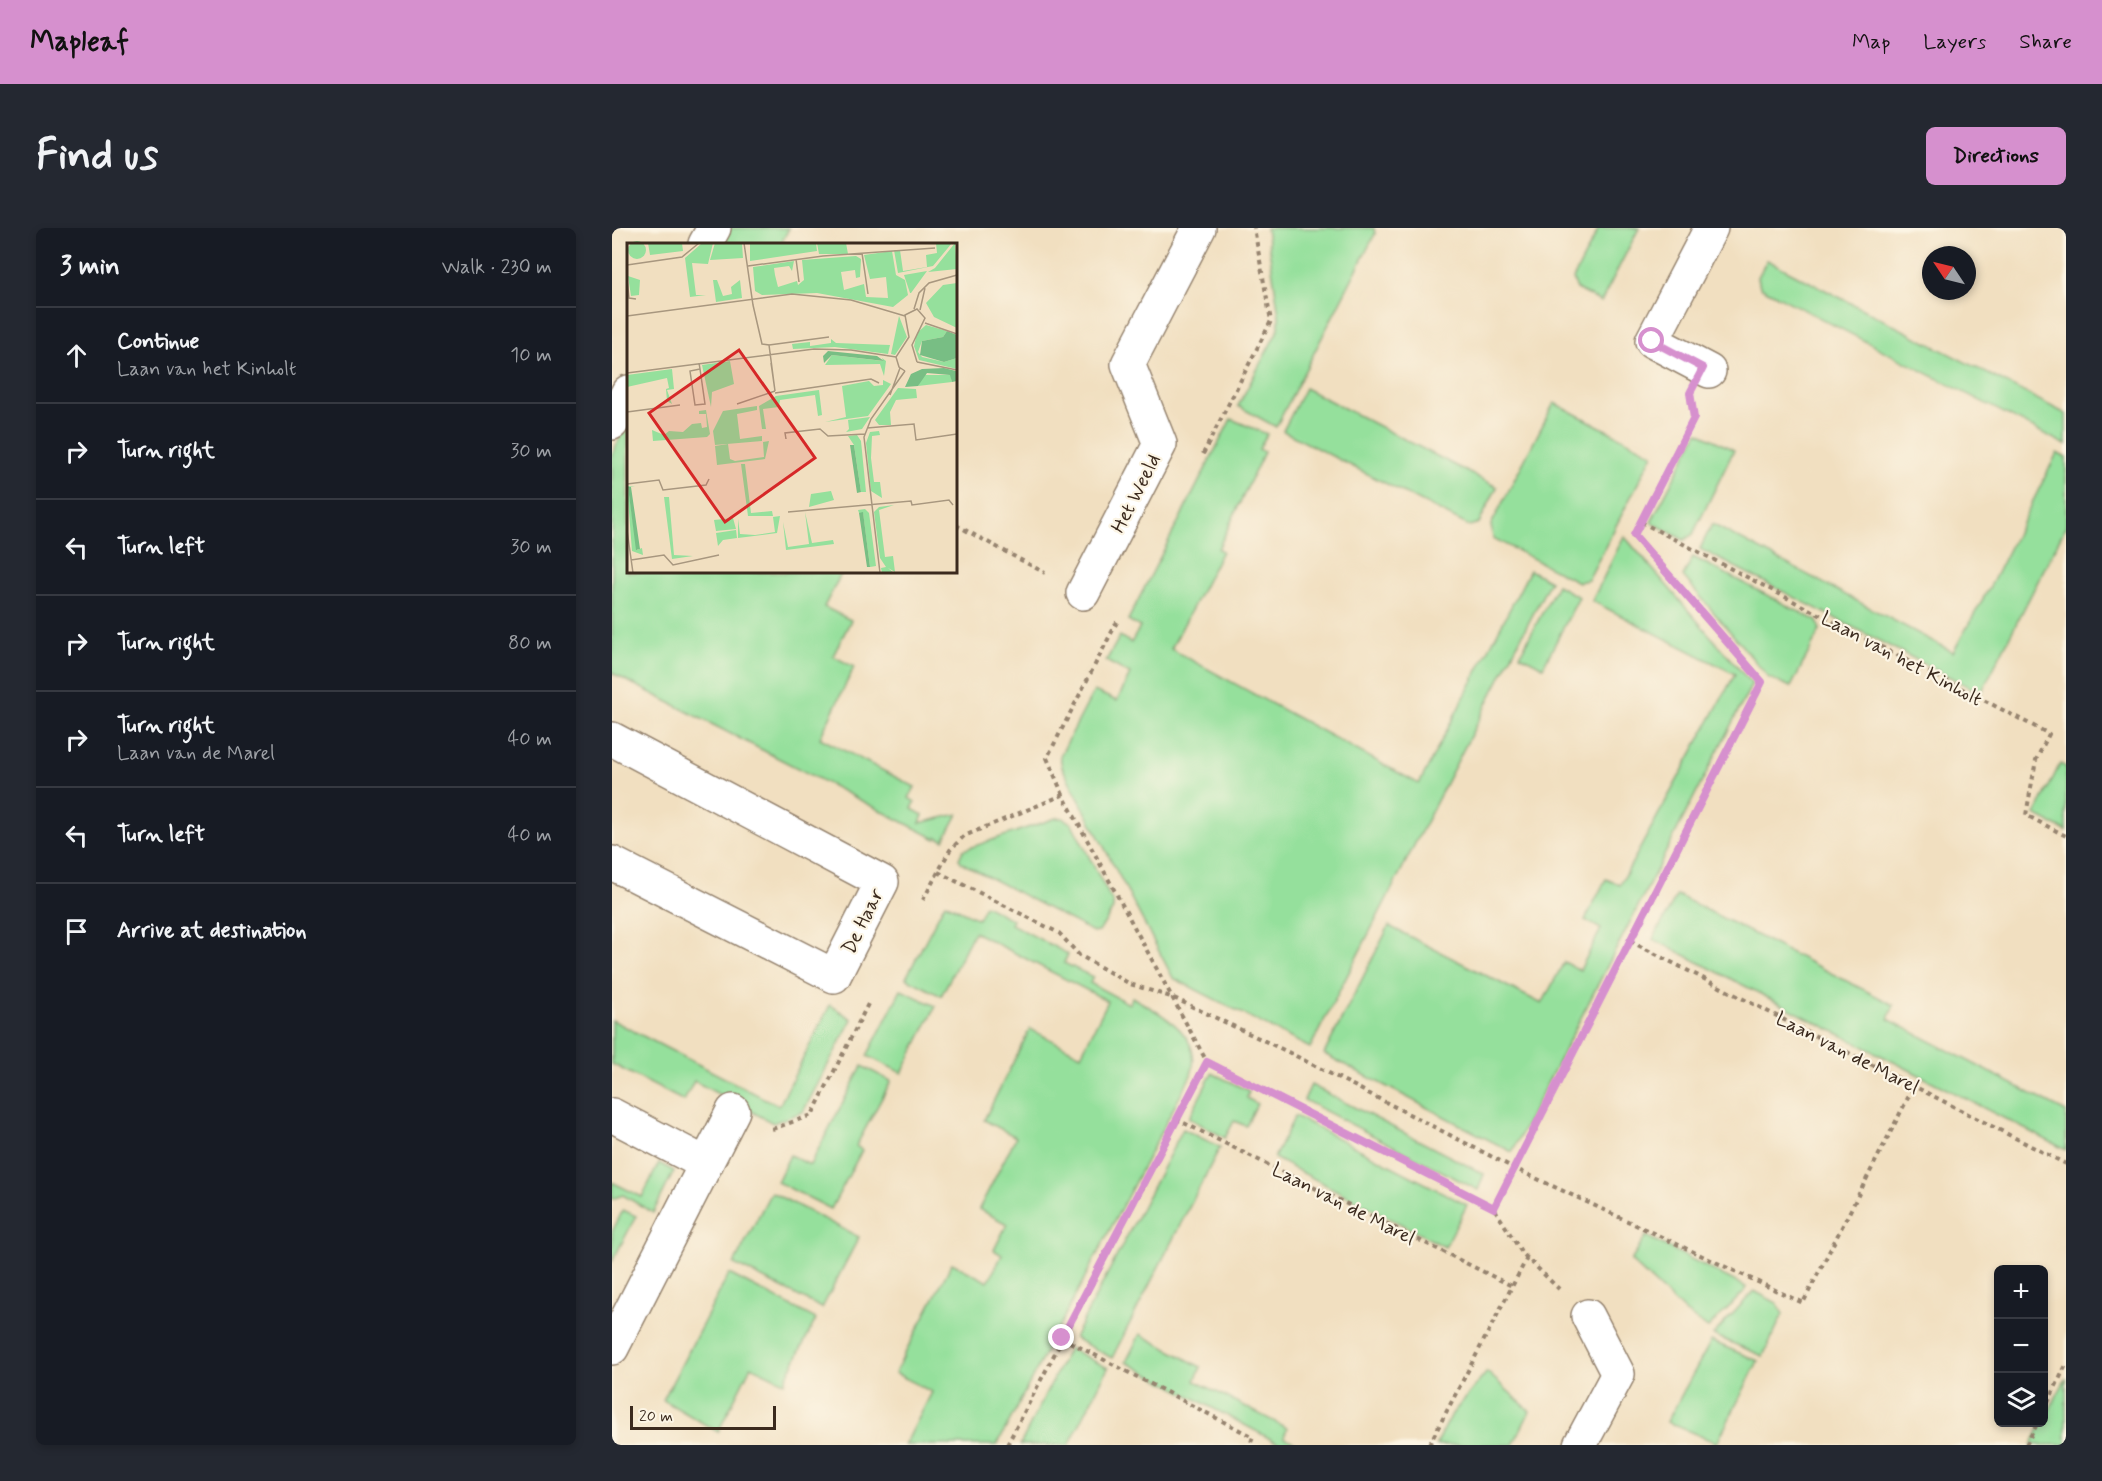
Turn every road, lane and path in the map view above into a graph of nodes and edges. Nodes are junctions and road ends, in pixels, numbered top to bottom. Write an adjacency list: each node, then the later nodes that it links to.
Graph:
1 (714, 228): 4 (street)
2 (1199, 228): 10 (street, Het Weeld)
3 (1711, 228): 5 (street)
4 (706, 243)
5 (1706, 369): 8 (path)
6 (627, 394): 7 (street)
7 (612, 423)
8 (1641, 522): 12 (path, Laan van het Kinholt); 16 (path)
9 (957, 526): 10 (path)
10 (1083, 593)
11 (612, 739): 13 (street, De Haar)
12 (2066, 836)
13 (612, 862)
14 (938, 872): 15 (path); 17 (path); 17 (path)
15 (921, 904)
16 (1630, 941): 20 (path, Laan van de Marel); 26 (path)
17 (1174, 998): 19 (path); 26 (path)
18 (871, 999): 21 (path)
19 (1207, 1062): 23 (path); 27 (path)
20 (1914, 1086): 25 (path, Laan van de Marel); 26 (path)
21 (733, 1112): 24 (street)
22 (612, 1115): 24 (street)
23 (1176, 1119): 29 (path, Laan van de Marel); 31 (path)
24 (706, 1164): 32 (street)
25 (2066, 1164)
26 (1514, 1168): 27 (path)
27 (1494, 1208): 28 (path)
28 (1527, 1258): 29 (path); 30 (path)
29 (1512, 1286): 38 (path)
30 (1588, 1316): 39 (street)
31 (1062, 1338): 36 (path); 37 (path)
32 (612, 1348)
33 (2066, 1365): 34 (path)
34 (2048, 1401)
35 (2035, 1427): 40 (path)
36 (1007, 1445)
37 (1250, 1445)
38 (1429, 1445)
39 (1580, 1445)
40 (2026, 1445)

